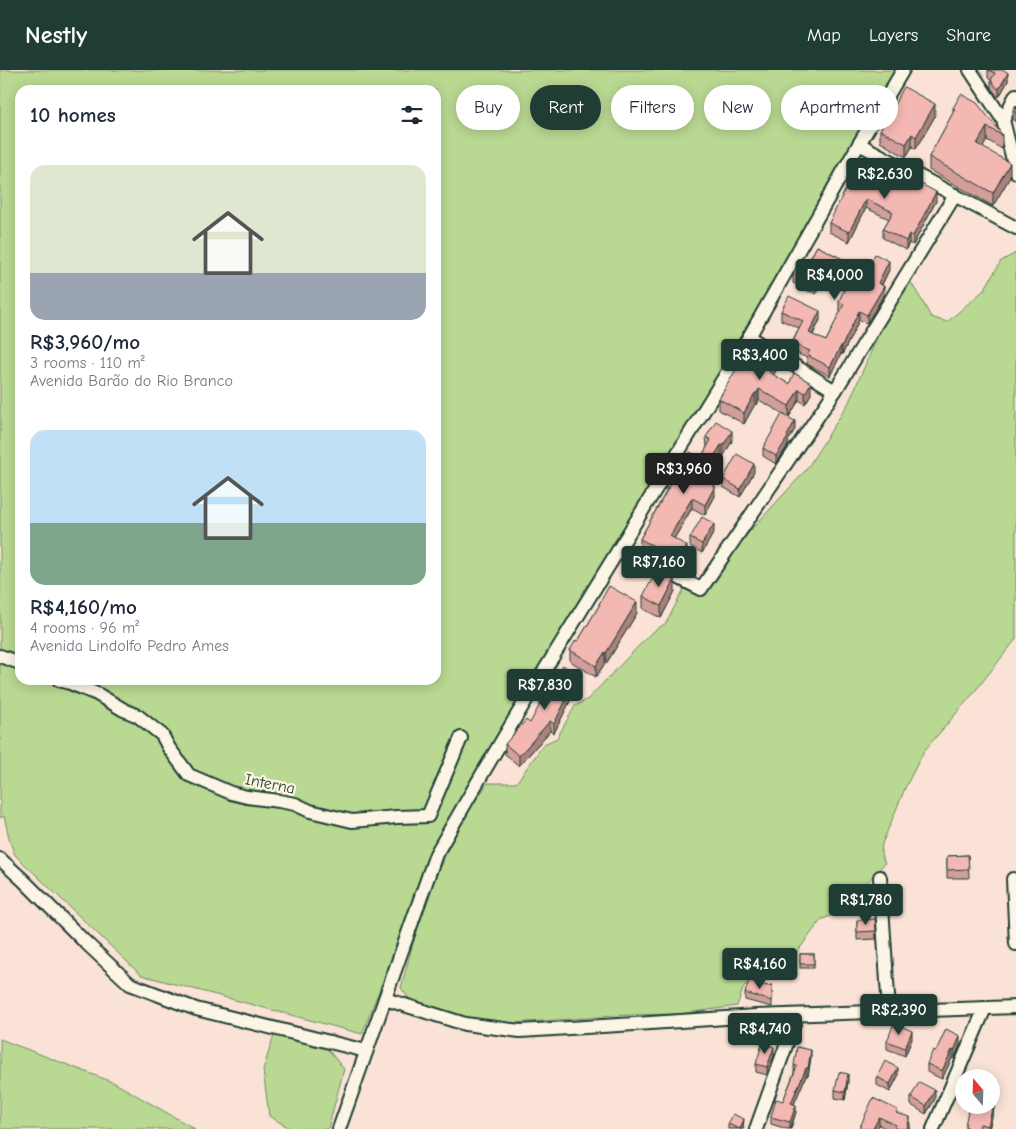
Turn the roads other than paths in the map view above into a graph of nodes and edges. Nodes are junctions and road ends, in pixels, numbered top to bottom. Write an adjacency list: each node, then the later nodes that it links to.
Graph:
1 (904, 70): 5 (street)
2 (970, 70): 4 (street)
3 (1016, 96): 4 (street)
4 (1003, 120): 6 (street)
5 (859, 144): 7 (street); 9 (street)
6 (1016, 172)
7 (955, 195): 8 (street); 10 (street)
8 (1016, 228)
9 (749, 337): 10 (street); 11 (street)
10 (836, 391): 11 (street)
11 (620, 548): 20 (street)
12 (0, 656): 13 (street)
13 (15, 661)
14 (75, 685): 15 (street, Interna)
15 (462, 738)
16 (0, 859): 25 (street)
17 (880, 877): 23 (street)
18 (1013, 879): 19 (street)
19 (1016, 944)
20 (385, 999): 24 (street); 25 (street)
21 (1016, 1007): 22 (street)
22 (985, 1008): 23 (street); 28 (street)
23 (889, 1012): 24 (street)
24 (797, 1015): 27 (street)
25 (366, 1051): 26 (street)
26 (339, 1129)
27 (756, 1129)
28 (934, 1129)

